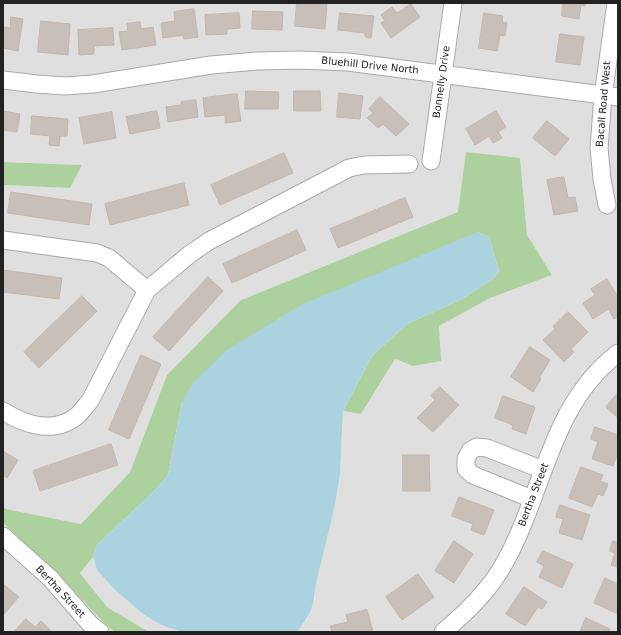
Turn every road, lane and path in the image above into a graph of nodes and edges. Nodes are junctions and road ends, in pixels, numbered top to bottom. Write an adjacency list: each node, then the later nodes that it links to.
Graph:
1 (453, 3): 3 (street, Bonnelly Drive)
2 (616, 3): 5 (street, Bacall Road West)
3 (443, 75): 4 (street, Bluehill Drive North); 5 (street, Bluehill Drive North); 6 (street, Bonnelly Drive)
4 (3, 80)
5 (611, 96): 8 (street, Bacall Road West)
6 (431, 161)
7 (409, 164): 10 (street)
8 (607, 205)
9 (3, 240): 10 (street)
10 (147, 290): 12 (street)
11 (618, 353): 13 (street, Bertha Street)
12 (3, 411)
13 (543, 470): 14 (street, Bertha Street); 14 (street)
14 (532, 499): 17 (street, Bertha Street)
15 (3, 536): 16 (street, Bertha Street)
16 (100, 632)
17 (443, 632)

